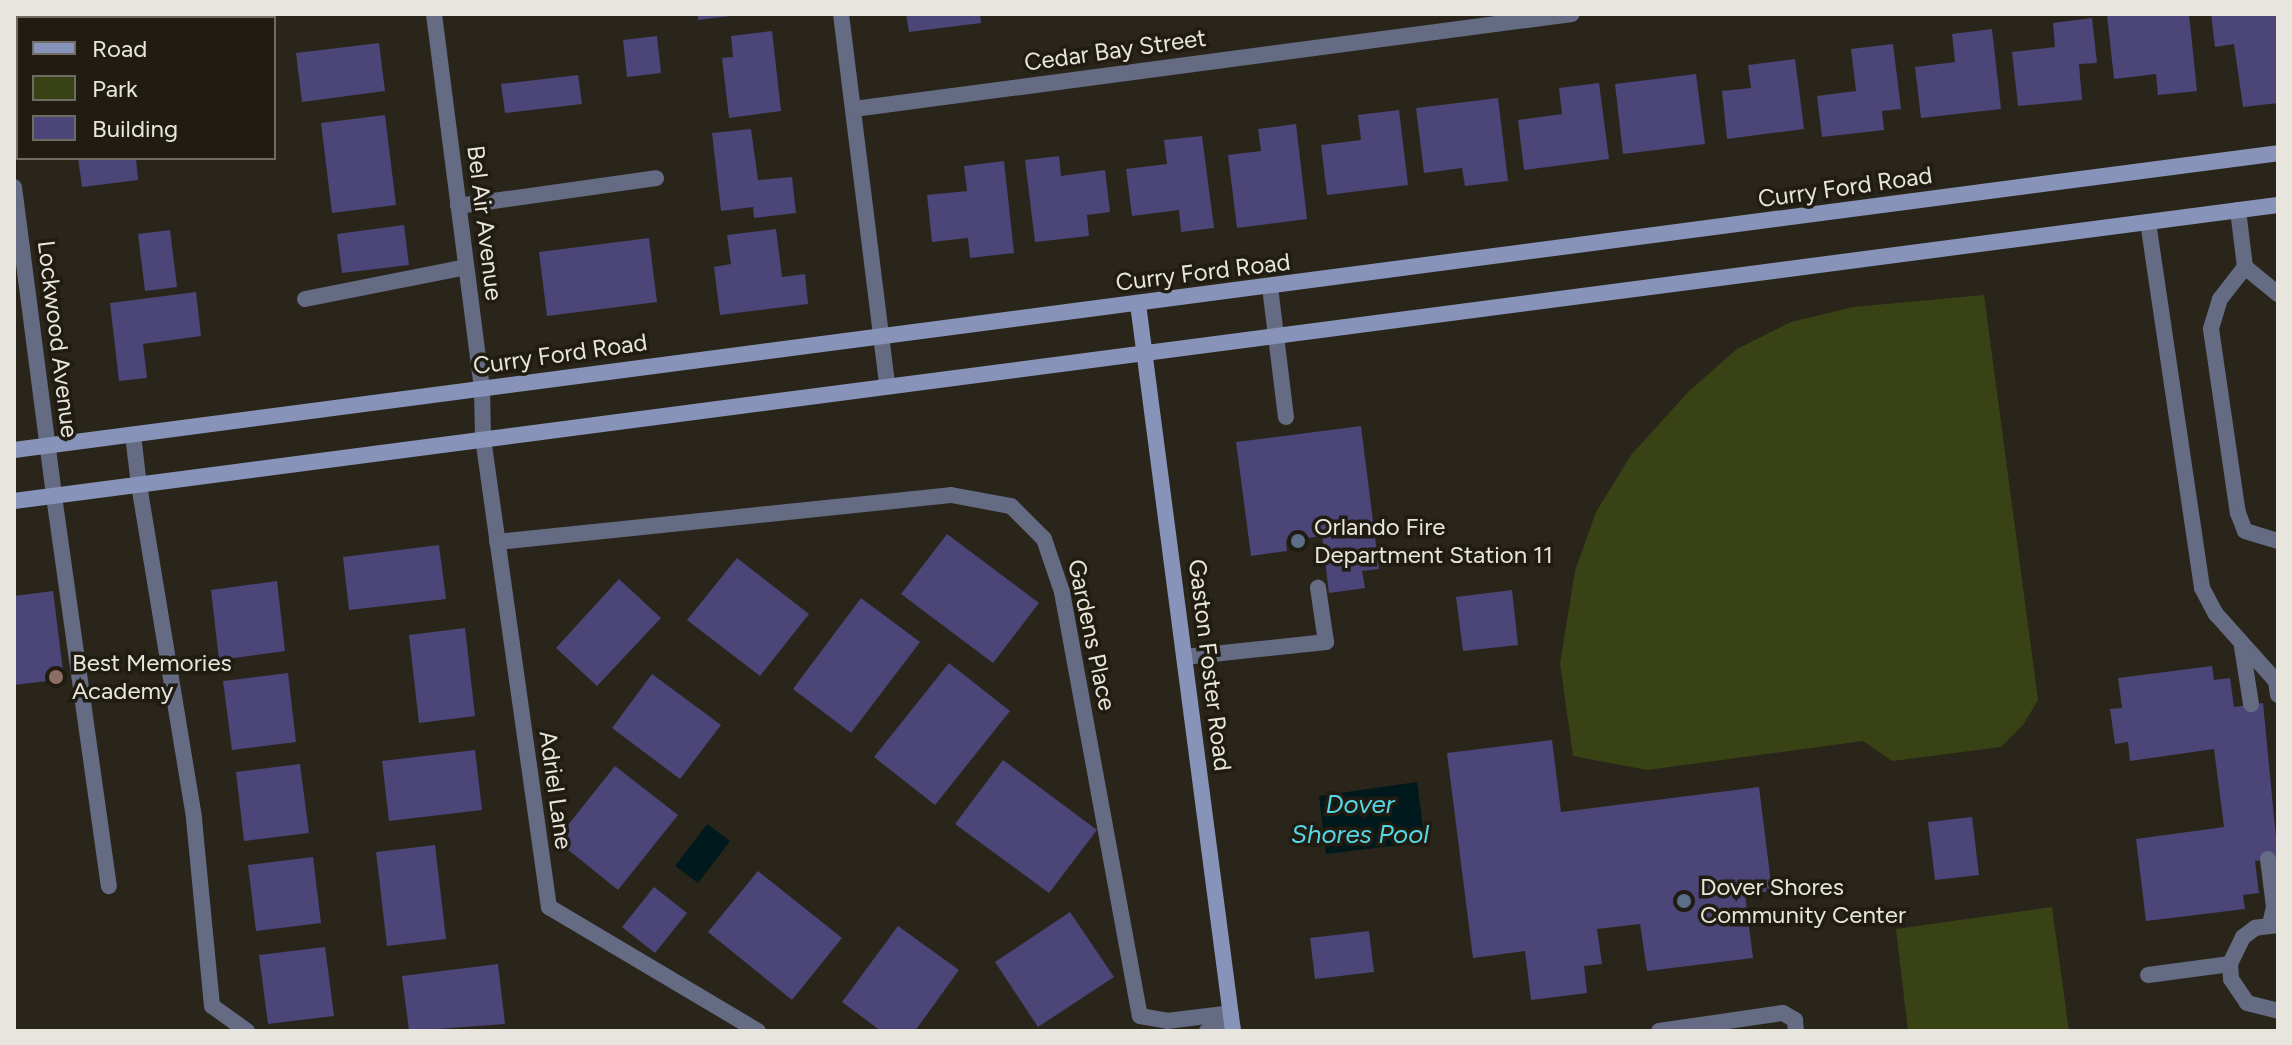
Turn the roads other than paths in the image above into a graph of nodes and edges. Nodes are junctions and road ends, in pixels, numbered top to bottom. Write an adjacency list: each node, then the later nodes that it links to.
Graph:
1 (434, 14): 9 (street, Bel Air Avenue)
2 (841, 14): 4 (street)
3 (1572, 14): 4 (street, Cedar Bay Street)
4 (854, 109): 19 (street)
5 (2278, 153): 15 (main road, Curry Ford Road)
6 (656, 178): 9 (street)
7 (14, 187): 14 (street, Lockwood Avenue)
8 (2278, 205): 10 (main road)
9 (458, 206): 12 (street, Bel Air Avenue)
10 (2238, 210): 11 (main road); 13 (street)
11 (2148, 222): 20 (main road); 35 (street)
12 (466, 267): 17 (street); 23 (street, Bel Air Avenue)
13 (2245, 267): 16 (street); 32 (street)
14 (20, 285): 27 (street, Lockwood Avenue)
15 (1270, 287): 18 (main road, Curry Ford Road); 20 (street)
16 (2278, 294)
17 (305, 299)
18 (1138, 304): 19 (main road, Curry Ford Road); 21 (main road, Gaston Foster Road)
19 (880, 335): 22 (street); 23 (main road, Curry Ford Road)
20 (1276, 337): 21 (main road); 24 (street)
21 (1145, 354): 22 (main road); 36 (main road, Gaston Foster Road)
22 (887, 385): 26 (main road)
23 (482, 389): 25 (main road, Curry Ford Road); 26 (street, Bel Air Avenue)
24 (1286, 417)
25 (133, 435): 27 (main road, Curry Ford Road); 29 (street)
26 (483, 438): 29 (main road); 33 (street, Adriel Lane)
27 (48, 446): 28 (main road, Curry Ford Road); 30 (street, Lockwood Avenue)
28 (14, 450)
29 (139, 485): 30 (main road); 46 (street)
30 (54, 496): 31 (main road); 40 (street, Lockwood Avenue)
31 (14, 501)
32 (2278, 541)
33 (497, 542): 45 (street, Gardens Place); 47 (street, Adriel Lane)
34 (1318, 588): 36 (street)
35 (2242, 645): 37 (street); 38 (street)
36 (1184, 657): 45 (main road, Gaston Foster Road)
37 (2278, 695)
38 (2251, 704)
39 (2268, 859): 41 (street)
40 (109, 886)
41 (2274, 925): 42 (street)
42 (2230, 964): 43 (street); 44 (street)
43 (2148, 975)
44 (2278, 1011)
45 (1232, 1024): 48 (street)
46 (247, 1031)
47 (758, 1031)
48 (1207, 1031)
49 (1659, 1031): 50 (street)
50 (1796, 1031)

